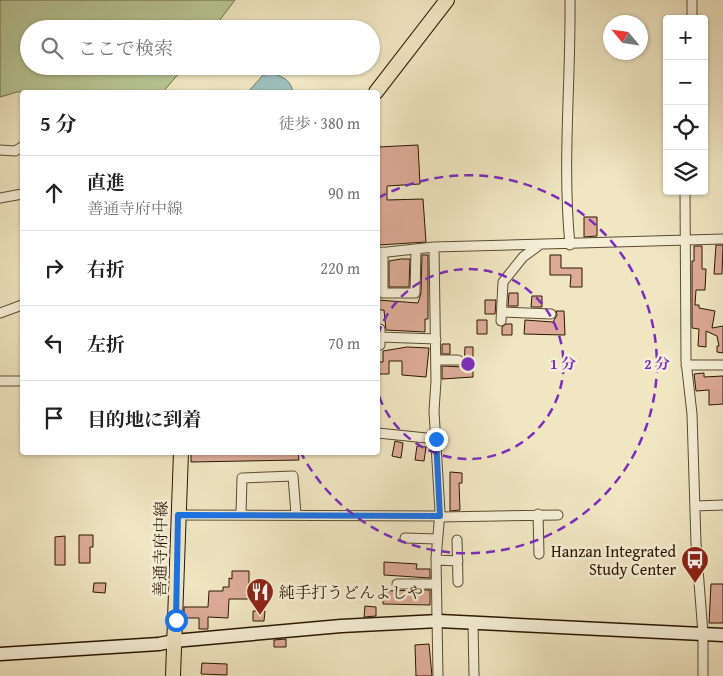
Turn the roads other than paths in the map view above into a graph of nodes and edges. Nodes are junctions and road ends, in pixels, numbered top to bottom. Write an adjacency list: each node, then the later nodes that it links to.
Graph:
1 (447, 0): 5 (main road)
2 (570, 0): 13 (street)
3 (692, 0): 4 (street)
4 (692, 15)
5 (378, 90)
6 (20, 148): 7 (street)
7 (0, 150)
8 (20, 194): 10 (street)
9 (686, 195): 12 (street)
10 (0, 198)
11 (723, 239): 12 (street)
12 (684, 240): 13 (street); 25 (street)
13 (570, 245): 14 (street)
14 (538, 246): 15 (street); 20 (street)
15 (434, 247): 16 (street); 22 (street)
16 (416, 249): 17 (street); 17 (street)
17 (380, 252)
18 (20, 306): 19 (street)
19 (0, 313)
20 (551, 314)
21 (380, 337): 22 (street)
22 (436, 339): 23 (street)
23 (436, 360): 24 (street); 30 (street)
24 (458, 360)
25 (686, 365): 26 (street); 33 (street)
26 (723, 365)
27 (0, 381): 28 (street)
28 (20, 381)
29 (380, 433): 30 (street)
30 (436, 439): 39 (street)
31 (180, 455): 37 (main road, 善通寺府中線)
32 (723, 505): 33 (street)
33 (695, 506): 51 (street)
34 (242, 514): 35 (street); 35 (street); 37 (street)
35 (296, 514): 39 (street)
36 (538, 514): 38 (street); 39 (street); 43 (street)
37 (178, 515): 53 (main road, 善通寺府中線)
38 (558, 515)
39 (440, 516): 41 (street)
40 (405, 538): 41 (street)
41 (437, 539): 44 (street)
42 (457, 540): 45 (street)
43 (538, 554)
44 (436, 560): 45 (street); 48 (street)
45 (458, 561): 46 (street)
46 (458, 582)
47 (397, 584): 48 (street)
48 (436, 584): 49 (street)
49 (439, 621): 50 (street); 53 (street); 56 (street)
50 (473, 622): 51 (street); 57 (street)
51 (703, 634): 52 (street); 58 (street)
52 (723, 635)
53 (174, 641): 54 (street); 55 (main road, 善通寺府中線)
54 (0, 654)
55 (173, 676)
56 (438, 676)
57 (474, 676)
58 (703, 676)

